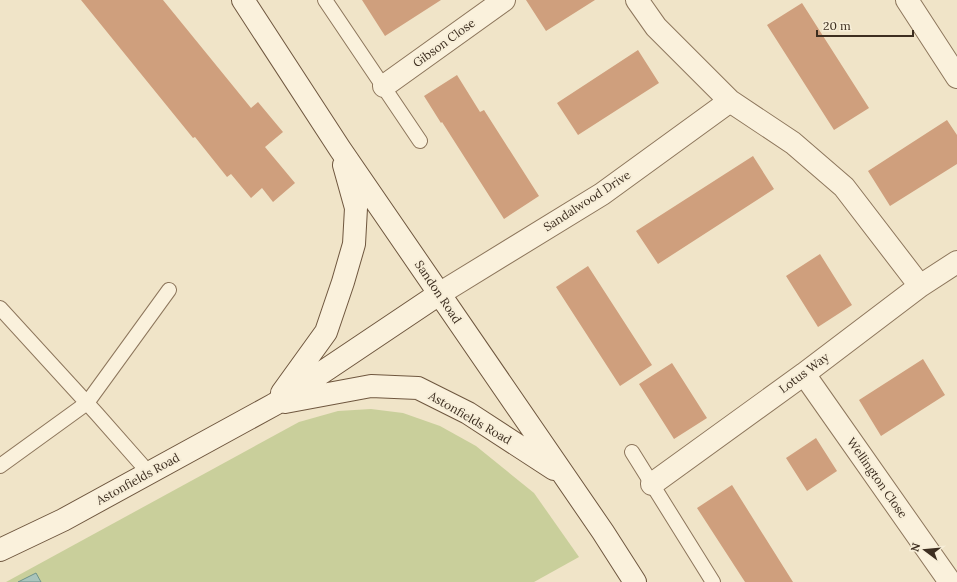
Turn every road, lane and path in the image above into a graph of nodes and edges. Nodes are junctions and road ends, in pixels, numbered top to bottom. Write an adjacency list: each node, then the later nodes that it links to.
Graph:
1 (243, 0): 10 (street, Sandon Road)
2 (326, 0): 7 (lane)
3 (504, 0): 7 (street, Gibson Close)
4 (638, 0): 8 (street)
5 (907, 0): 6 (street)
6 (957, 77)
7 (384, 86): 9 (lane)
8 (730, 101): 12 (street); 14 (street, Sandalwood Drive)
9 (420, 141)
10 (340, 149): 14 (street, Sandon Road); 18 (street, Astonfields Road)
11 (957, 262): 12 (street, Lotus Way)
12 (920, 286): 16 (street, Lotus Way)
13 (169, 290): 17 (lane)
14 (439, 294): 18 (street, Astonfields Road); 22 (street, Sandon Road)
15 (0, 308): 17 (lane)
16 (804, 374): 23 (street, Lotus Way); 27 (street, Wellington Close)
17 (87, 403): 20 (lane); 21 (lane)
18 (275, 404): 21 (street, Astonfields Road); 22 (street, Astonfields Road)
19 (632, 452): 23 (lane)
20 (0, 466)
21 (148, 473): 24 (street, Astonfields Road)
22 (564, 475): 25 (street, Sandon Road)
23 (652, 484): 26 (lane)
24 (0, 550)
25 (635, 582)
26 (713, 582)
27 (950, 582)

